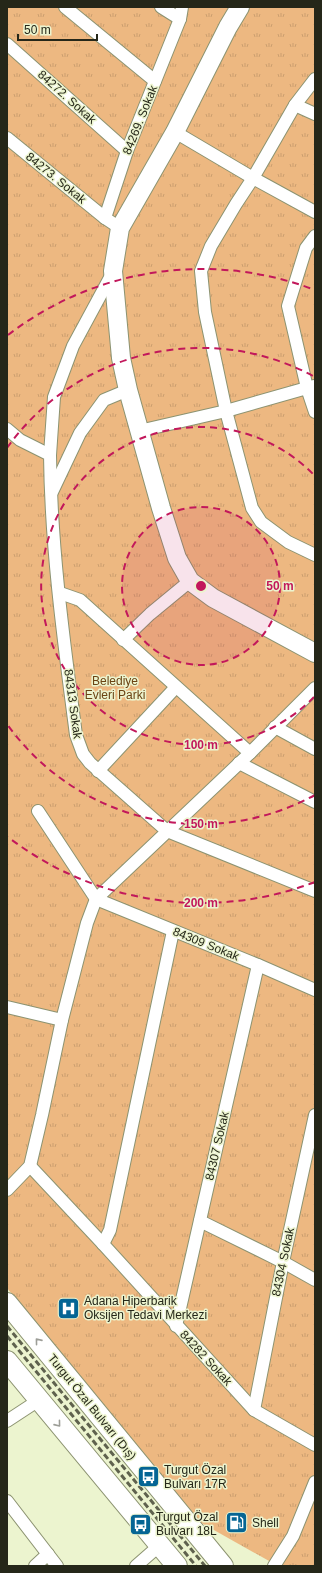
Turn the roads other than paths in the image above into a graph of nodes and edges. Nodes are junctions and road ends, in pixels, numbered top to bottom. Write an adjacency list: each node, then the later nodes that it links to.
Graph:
1 (65, 7): 9 (street)
2 (161, 7): 5 (street)
3 (227, 7): 6 (street)
4 (240, 7): 6 (street)
5 (181, 13): 9 (street, 84269. Sokak)
6 (228, 26): 12 (street)
7 (7, 44): 14 (street, 84272. Sokak)
8 (315, 79): 10 (street)
9 (155, 81): 14 (street, 84269. Sokak)
10 (295, 105): 11 (street); 15 (street)
11 (315, 114)
12 (175, 132): 15 (street); 17 (street)
13 (8, 143): 17 (street, 84273. Sokak)
14 (127, 151): 17 (street, 84269. Sokak)
15 (253, 178): 16 (street); 22 (street)
16 (315, 212)
17 (112, 223): 19 (street)
18 (315, 236): 20 (street)
19 (113, 270): 21 (street); 26 (street, 84313 Sokak)
20 (311, 387): 22 (street); 23 (street)
21 (128, 390): 25 (street); 27 (street)
22 (226, 412): 25 (street); 28 (street)
23 (315, 412)
24 (7, 429): 26 (street)
25 (139, 431): 29 (street)
26 (50, 455): 27 (street, 84313 Sokak)
27 (50, 495): 30 (street, 84313 Sokak)
28 (315, 555)
29 (190, 581): 31 (street); 32 (street)
30 (60, 593): 31 (street); 39 (street, 84313 Sokak)
31 (123, 640): 33 (street)
32 (315, 654)
33 (176, 687): 37 (street); 39 (street)
34 (315, 688): 35 (street)
35 (275, 727): 36 (street); 37 (street)
36 (315, 749)
37 (250, 752): 38 (street)
38 (239, 763): 40 (street); 42 (street)
39 (98, 771): 42 (street, 84313 Sokak)
40 (315, 802)
41 (38, 811): 44 (street)
42 (167, 831): 43 (street, 84313 Sokak); 44 (street)
43 (315, 891)
44 (96, 899): 45 (street, 84309 Sokak); 49 (street)
45 (173, 931): 46 (street, 84309 Sokak); 54 (street)
46 (258, 965): 47 (street, 84309 Sokak); 53 (street, 84307 Sokak)
47 (315, 990)
48 (7, 1007): 49 (street)
49 (62, 1020): 51 (street)
50 (315, 1115): 55 (street, 84304 Sokak)
51 (30, 1166): 52 (street); 54 (street, 84282 Sokak)
52 (7, 1190)
53 (200, 1221): 55 (street); 58 (street, 84307 Sokak)
54 (103, 1244): 58 (street, 84282 Sokak)
55 (283, 1262): 56 (street); 61 (street, 84304 Sokak)
56 (315, 1280)
57 (7, 1303): 72 (main road, Turgut Özal Bulvarı (Dış), one-way to 57)
58 (176, 1326): 61 (street, 84282 Sokak)
59 (7, 1361): 60 (main road)
60 (39, 1400): 62 (street); 66 (main road, one-way to 66)
61 (254, 1410): 63 (street, 84282 Sokak)
62 (7, 1421)
63 (315, 1445)
64 (315, 1482): 73 (street)
65 (7, 1501): 67 (street)
66 (160, 1545): 70 (street); 71 (main road)
67 (48, 1554): 68 (street); 69 (street)
68 (35, 1566)
69 (57, 1566)
70 (136, 1566)
71 (177, 1566)
72 (223, 1566)
73 (274, 1566)

